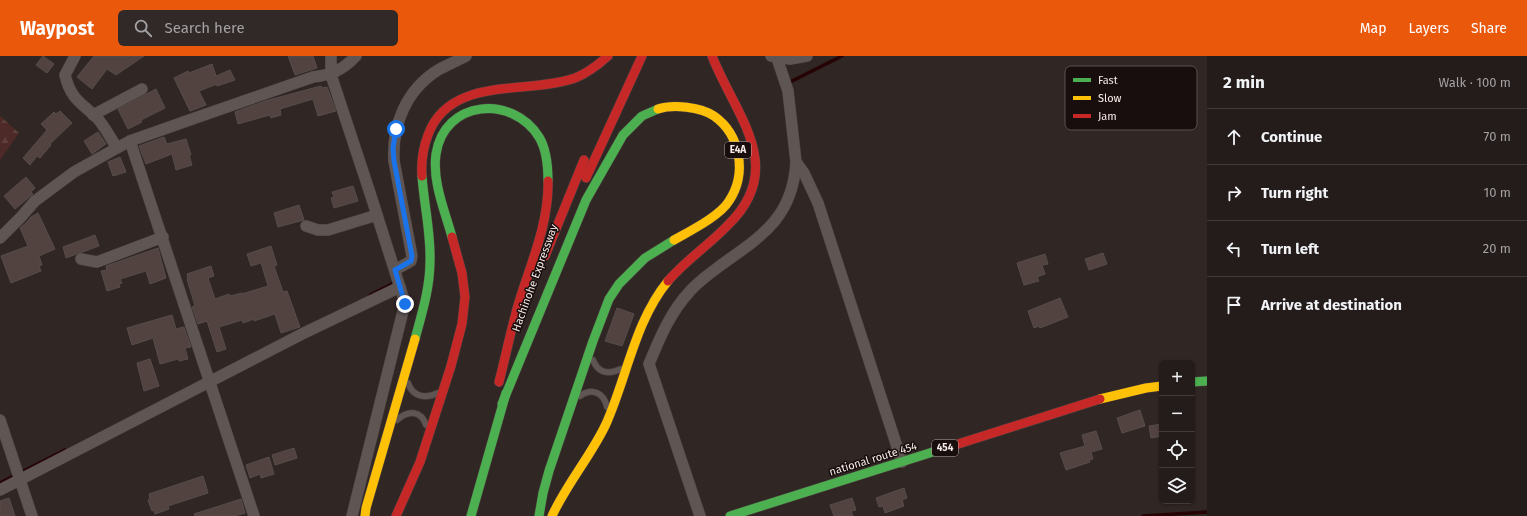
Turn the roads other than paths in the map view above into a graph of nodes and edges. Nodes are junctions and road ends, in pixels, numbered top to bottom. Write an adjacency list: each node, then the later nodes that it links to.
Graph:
1 (75, 56): 12 (street)
2 (331, 56): 10 (street)
3 (356, 56): 10 (street)
4 (466, 56): 22 (street)
5 (608, 56): 26 (highway)
6 (642, 56): 32 (highway, Hachinohe Expressway / E4A)
7 (712, 56): 25 (highway, E4A)
8 (807, 56): 9 (street)
9 (774, 57): 16 (street)
10 (330, 75): 13 (street); 17 (street)
11 (142, 88): 12 (street)
12 (93, 115): 14 (street)
13 (130, 141): 14 (street); 19 (street)
14 (117, 148): 20 (street)
15 (587, 152): 32 (highway, Hachinohe Expressway / E4A)
16 (796, 162): 39 (street); 51 (street)
17 (378, 215): 18 (street); 22 (street)
18 (306, 226)
19 (163, 237): 21 (street); 28 (street)
20 (0, 238)
21 (81, 259)
22 (395, 270): 23 (street)
23 (400, 287): 28 (street); 44 (street)
24 (593, 342): 25 (lane); 32 (highway, E4A); 33 (highway, E4A)
25 (628, 362): 35 (highway, E4A)
26 (407, 368): 30 (lane); 37 (highway)
27 (1207, 381): 29 (highway)
28 (210, 382): 40 (street); 43 (street)
29 (1195, 382)
30 (445, 385): 32 (highway, E4A); 38 (highway, E4A)
31 (1159, 386): 39 (highway, national route 454 / 454)
32 (497, 395): 48 (highway, Hachinohe Expressway / E4A)
33 (570, 406): 35 (lane); 49 (highway, E4A)
34 (0, 420): 40 (street)
35 (606, 422): 50 (highway, E4A)
36 (487, 427): 47 (highway)
37 (387, 435): 38 (lane); 45 (highway)
38 (427, 441): 46 (highway, E4A)
39 (902, 462): 52 (highway, national route 454 / 454)
40 (20, 480): 41 (street); 42 (street)
41 (0, 490)
42 (32, 516)
43 (254, 516)
44 (352, 516)
45 (365, 516)
46 (396, 516)
47 (462, 516)
48 (471, 516)
49 (539, 516)
50 (552, 516)
51 (700, 516)
52 (730, 516)

